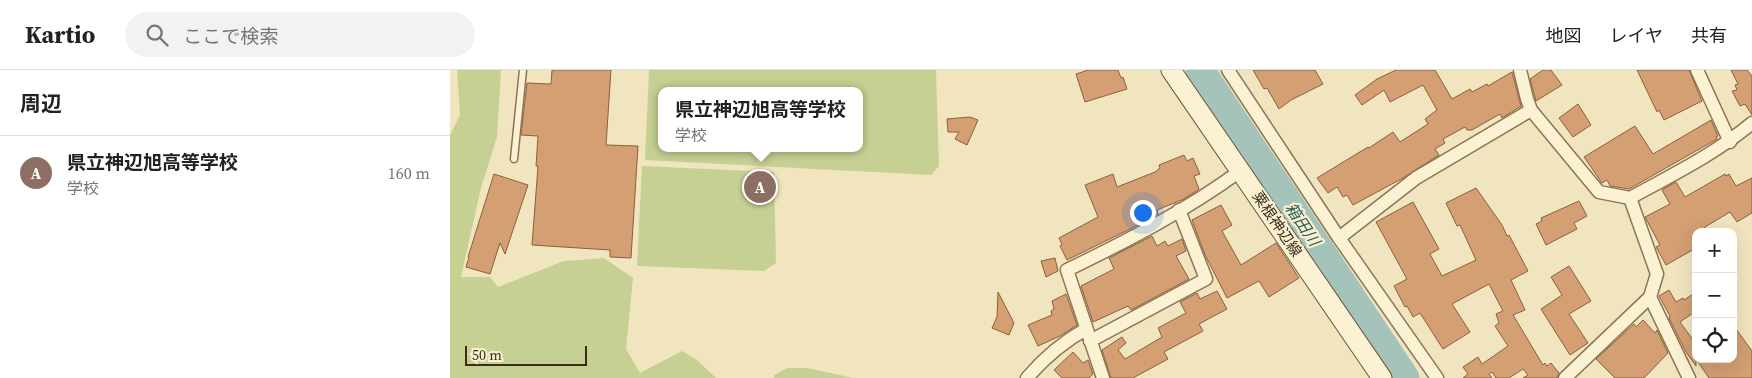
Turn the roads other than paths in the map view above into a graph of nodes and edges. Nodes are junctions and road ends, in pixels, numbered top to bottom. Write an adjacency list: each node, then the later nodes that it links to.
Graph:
1 (523, 70): 9 (lane)
2 (1171, 70): 10 (main road, 粟根神辺線)
3 (1228, 70): 13 (street)
4 (1520, 70): 6 (street)
5 (1697, 70): 8 (street)
6 (1531, 110): 11 (street); 13 (street)
7 (1752, 124): 8 (street)
8 (1730, 142): 11 (street)
9 (514, 160)
10 (1240, 171): 12 (street); 18 (main road, 粟根神辺線)
11 (1630, 198): 14 (street)
12 (1179, 210): 15 (street); 15 (street)
13 (1339, 238): 19 (street)
14 (1650, 297): 20 (street); 21 (street)
15 (1088, 335): 16 (street); 17 (street)
16 (1027, 378)
17 (1103, 378)
18 (1382, 378)
19 (1436, 378)
20 (1565, 378)
21 (1690, 378)

